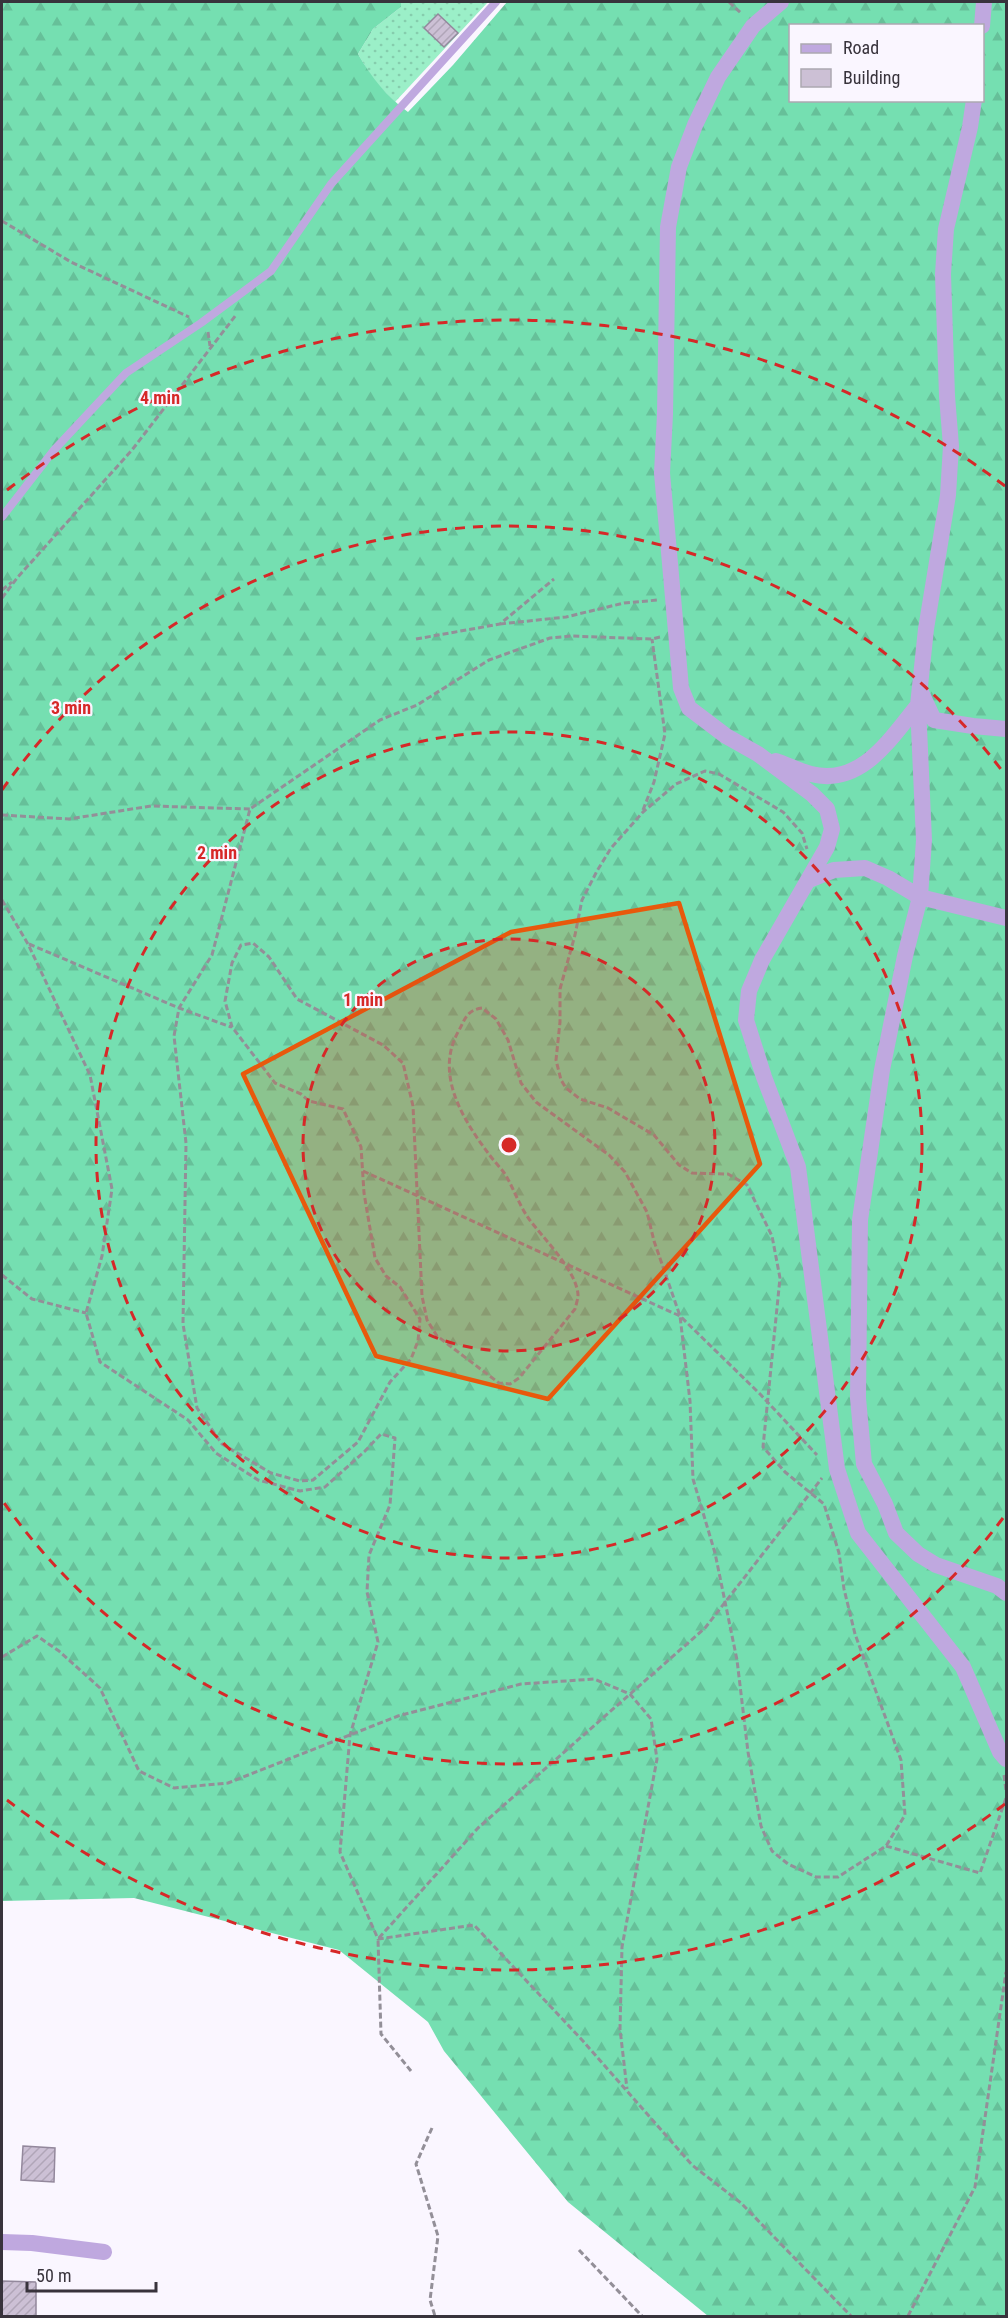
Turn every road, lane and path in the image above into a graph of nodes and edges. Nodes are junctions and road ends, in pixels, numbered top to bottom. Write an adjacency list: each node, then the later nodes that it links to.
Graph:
1 (496, 2): 8 (lane)
2 (781, 2): 14 (street)
3 (984, 2): 4 (street)
4 (982, 24)
5 (974, 102): 19 (street)
6 (2, 221): 8 (path)
7 (237, 313): 10 (path)
8 (201, 323): 9 (lane)
9 (2, 517)
10 (17, 578): 12 (path); 13 (path)
11 (554, 579): 15 (path)
12 (2, 590)
13 (2, 598)
14 (672, 599): 15 (path); 16 (street)
15 (500, 624): 17 (path)
16 (676, 632): 18 (path); 21 (street)
17 (416, 639)
18 (652, 639): 22 (path); 23 (path)
19 (919, 699): 20 (street); 21 (street); 27 (street)
20 (1006, 729)
21 (758, 754): 26 (street)
22 (250, 809): 24 (path); 31 (path)
23 (643, 812): 25 (path); 39 (path)
24 (2, 815)
25 (808, 854)
26 (809, 880): 27 (street); 40 (street)
27 (920, 897): 29 (street); 42 (street)
28 (2, 900): 30 (path)
29 (1006, 918)
30 (28, 944): 31 (path); 37 (path)
31 (179, 1008): 32 (path); 33 (path)
32 (232, 1027): 33 (path); 34 (path)
33 (363, 1171): 34 (path)
34 (418, 1196): 35 (path); 35 (path)
35 (567, 1266): 38 (path); 38 (path)
36 (2, 1275): 37 (path)
37 (86, 1313): 46 (path)
38 (680, 1316): 39 (path); 43 (path)
39 (767, 1401): 40 (path); 41 (path)
40 (831, 1472): 41 (path); 47 (street)
41 (811, 1493): 43 (path); 49 (path)
42 (1006, 1593)
43 (725, 1603): 45 (path); 49 (path)
44 (2, 1657): 46 (path)
45 (630, 1694): 46 (path); 50 (path); 53 (path)
46 (350, 1735): 50 (path)
47 (1006, 1759)
48 (1006, 1798): 49 (path)
49 (886, 1846)
50 (378, 1940): 52 (path); 53 (path)
51 (1006, 1972): 61 (path)
52 (411, 2071)
53 (627, 2090): 60 (path)
54 (432, 2128): 58 (path)
55 (2, 2242): 57 (street)
56 (579, 2250): 59 (path)
57 (104, 2252)
58 (435, 2316)
59 (642, 2316)
60 (851, 2316)
61 (908, 2316)

